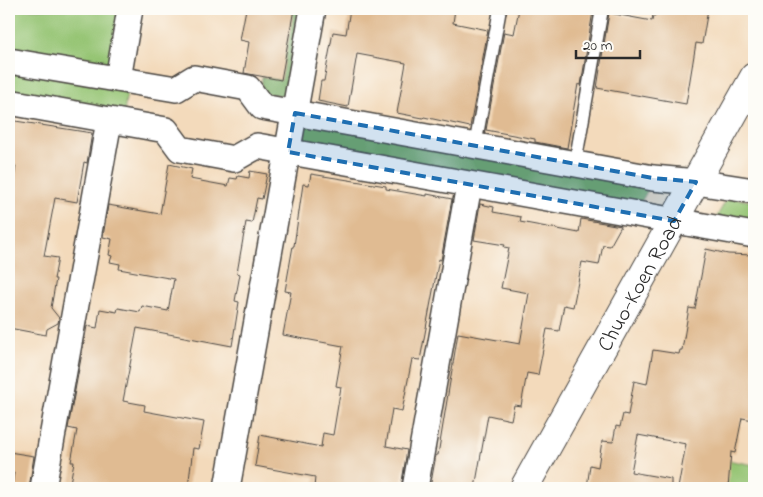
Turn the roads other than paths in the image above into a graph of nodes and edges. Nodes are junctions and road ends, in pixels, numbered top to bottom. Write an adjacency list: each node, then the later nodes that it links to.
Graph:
1 (130, 9): 7 (street)
2 (314, 9): 9 (street)
3 (500, 9): 11 (lane)
4 (602, 9): 13 (lane)
5 (9, 61): 7 (street)
6 (754, 78): 14 (street, Chuo-Koen Road)
7 (118, 79): 9 (street)
8 (9, 102): 10 (street)
9 (295, 113): 11 (street); 12 (street)
10 (109, 120): 12 (street); 19 (street)
11 (475, 146): 13 (street)
12 (288, 152): 15 (street); 20 (street)
13 (575, 164): 14 (street)
14 (696, 182): 16 (street); 17 (street, Chuo-Koen Road)
15 (469, 185): 17 (street); 21 (street)
16 (754, 192)
17 (674, 222): 18 (street); 22 (street, Chuo-Koen Road)
18 (754, 236)
19 (43, 488)
20 (227, 488)
21 (415, 488)
22 (524, 488)

